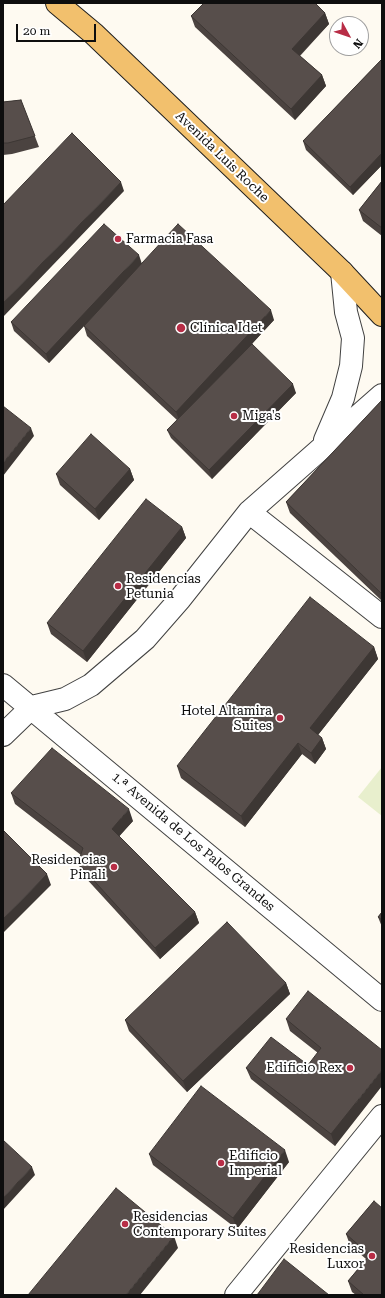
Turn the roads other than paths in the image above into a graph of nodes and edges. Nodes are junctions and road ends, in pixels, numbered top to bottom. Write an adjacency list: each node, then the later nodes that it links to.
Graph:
1 (57, 3): 2 (main road, Avenida Luis Roche)
2 (342, 272): 3 (main road, Avenida Luis Roche); 5 (street)
3 (382, 315)
4 (382, 394): 5 (street)
5 (323, 445): 6 (street)
6 (249, 512): 7 (street); 9 (street)
7 (382, 616)
8 (3, 685): 9 (street, 1.ª Avenida de Los Palos Grandes)
9 (32, 707): 10 (street); 11 (street, 1.ª Avenida de Los Palos Grandes)
10 (3, 735)
11 (382, 1000)
12 (382, 1116): 13 (street)
13 (236, 1295)

